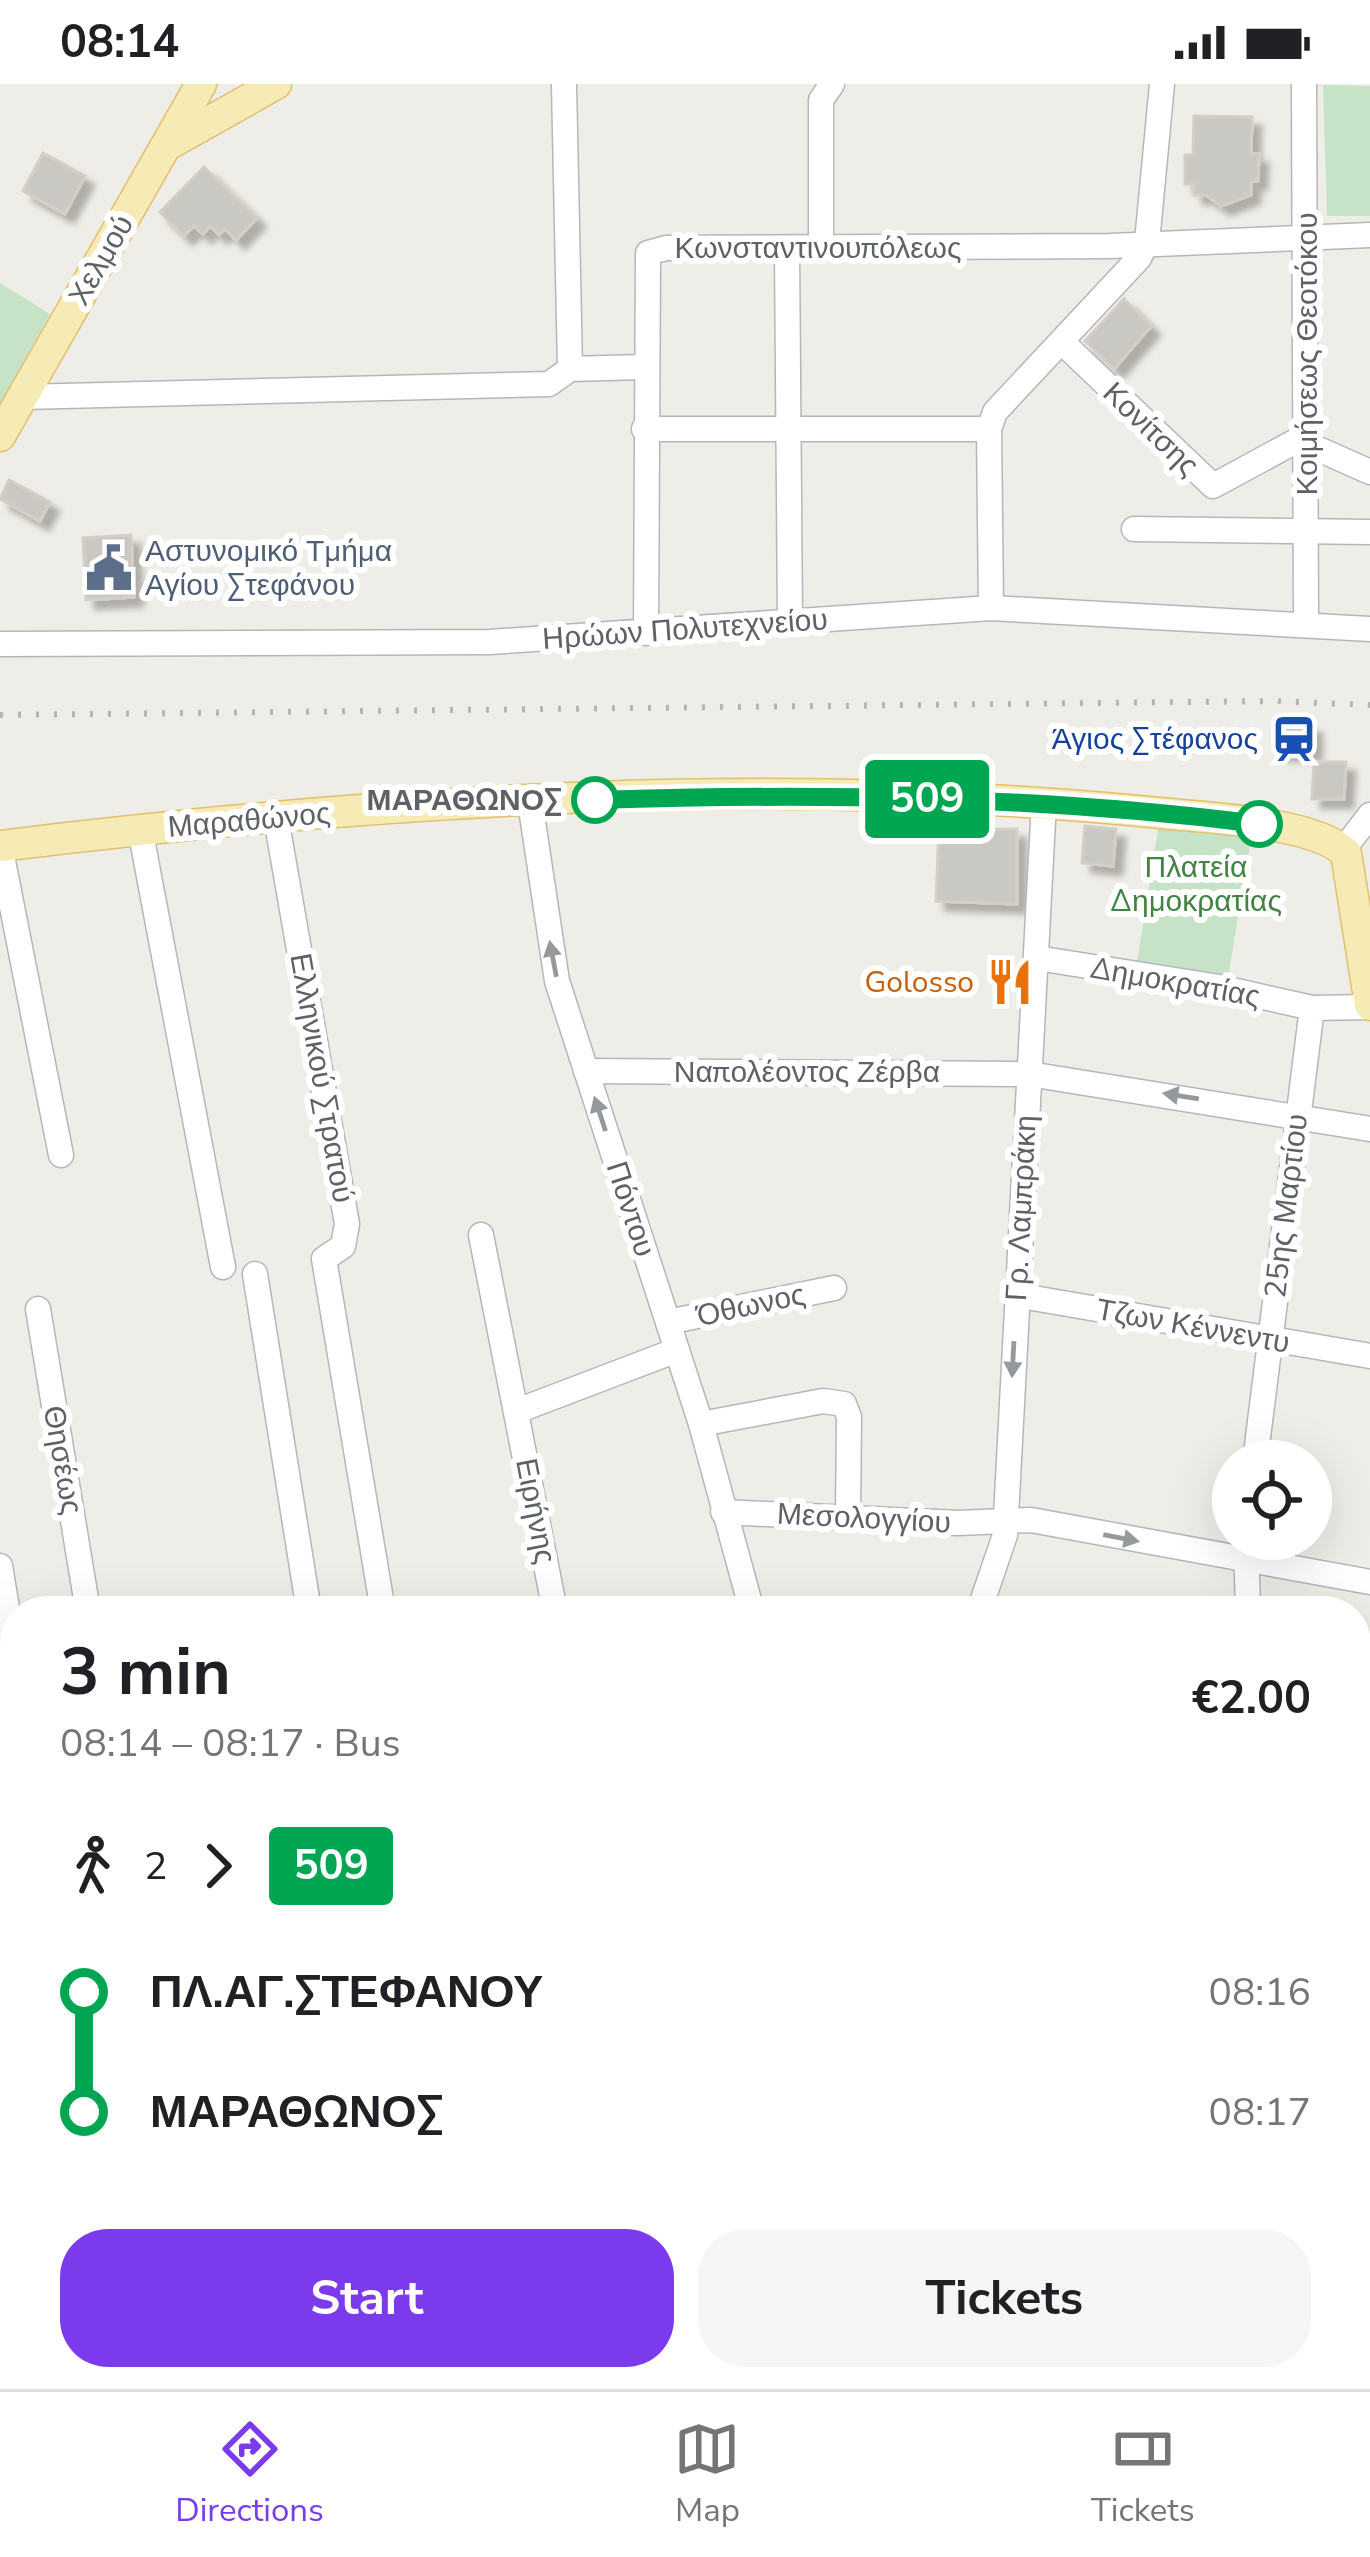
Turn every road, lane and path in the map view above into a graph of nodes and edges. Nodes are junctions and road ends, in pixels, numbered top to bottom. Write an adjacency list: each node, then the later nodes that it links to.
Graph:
1 (201, 84): 7 (main road, Χελμού)
2 (276, 84): 7 (main road)
3 (564, 84): 15 (street)
4 (832, 84): 11 (street)
5 (1162, 84): 10 (street)
6 (1304, 84): 9 (street, Κοιμήσεως Θεοτόκου)
7 (166, 146): 16 (main road, Χελμού)
8 (1370, 235): 9 (street, Κωνσταντινουπόλεως)
9 (1308, 236): 10 (street, Κωνσταντινουπόλεως); 21 (street, Κοιμήσεως Θεοτόκου)
10 (1147, 242): 11 (street, Κωνσταντινουπόλεως); 13 (street)
11 (820, 248): 12 (street, Κωνσταντινουπόλεως)
12 (788, 250): 14 (street, Κωνσταντινουπόλεως); 18 (street)
13 (1064, 344): 19 (street); 23 (street, Κονίτσης)
14 (644, 367): 15 (street); 17 (street, Κωνσταντινουπόλεως)
15 (569, 369): 16 (street)
16 (22, 397): 20 (main road, Χελμού)
17 (644, 429): 18 (street); 32 (street, Κωνσταντινουπόλεως)
18 (788, 429): 19 (street); 29 (street)
19 (989, 429): 28 (street)
20 (0, 436)
21 (1307, 440): 22 (street); 23 (street, Κονίτσης); 26 (street, Κοιμήσεως Θεοτόκου)
22 (1370, 472)
23 (1220, 486): 25 (street)
24 (1134, 529): 25 (street)
25 (1221, 530): 26 (street)
26 (1307, 531): 27 (street); 30 (street, Κοιμήσεως Θεοτόκου)
27 (1370, 532)
28 (991, 608): 29 (street, Ηρώων Πολυτεχνείου); 30 (street, Ηρώων Πολυτεχνείου)
29 (790, 622): 32 (street, Ηρώων Πολυτεχνείου)
30 (1306, 623): 31 (street, Ηρώων Πολυτεχνείου)
31 (1370, 629)
32 (646, 633): 33 (street, Ηρώων Πολυτεχνείου)
33 (0, 644)
34 (530, 802): 35 (main road, Μαραθώνος); 37 (main road, Μαραθώνος); 45 (street, Πόντου, one-way to 34)
35 (1044, 802): 40 (main road, Μαραθώνος); 41 (street, Γρ. Λαμπράκη)
36 (1370, 814): 40 (street)
37 (275, 818): 38 (main road, Μαραθώνος); 72 (street, Ελληνικού Στρατού)
38 (140, 829): 39 (main road, Μαραθώνος); 51 (street)
39 (0, 846): 49 (street)
40 (1342, 850): 42 (main road)
41 (1036, 958): 44 (street, Δημοκρατίας); 46 (street, Γρ. Λαμπράκη)
42 (1368, 973): 43 (main road)
43 (1370, 1006): 44 (street)
44 (1312, 1008): 47 (street, 25ης Μαρτίου)
45 (586, 1072): 46 (street, Ναπολέοντος Ζέρβα); 56 (street, Πόντου, one-way to 45)
46 (1029, 1074): 47 (street, Ναπολέοντος Ζέρβα, one-way to 46); 54 (street, Γρ. Λαμπράκη)
47 (1297, 1115): 48 (street, Ναπολέοντος Ζέρβα); 57 (street, 25ης Μαρτίου)
48 (1370, 1129)
49 (61, 1155)
50 (481, 1234): 60 (street, Ειρήνης)
51 (223, 1267)
52 (255, 1274): 71 (street)
53 (834, 1288): 56 (street, Όθωνος)
54 (1016, 1295): 57 (street, Τζων Κέννεντυ); 65 (street, Γρ. Λαμπράκη, one-way to 65)
55 (38, 1309): 70 (street, Θησέως)
56 (668, 1322): 58 (street, Πόντου)
57 (1270, 1339): 59 (street, Τζων Κέννεντυ); 62 (street, 25ης Μαρτίου)
58 (677, 1350): 60 (street); 61 (street, Πόντου)
59 (1370, 1356)
60 (517, 1412): 73 (street, Ειρήνης)
61 (701, 1424): 63 (street, Πόντου); 64 (street)
62 (1258, 1440)
63 (723, 1512): 64 (street, Μεσολογγίου); 74 (street, Πόντου)
64 (848, 1514): 65 (street, Μεσολογγίου)
65 (1006, 1522): 66 (street, Μεσολογγίου, one-way to 66); 75 (street, Γρ. Λαμπράκη)
66 (1212, 1544)
67 (1246, 1560): 76 (street)
68 (1289, 1560): 69 (street, Μεσολογγίου)
69 (1370, 1582)
70 (86, 1596)
71 (307, 1596)
72 (380, 1596)
73 (552, 1596)
74 (748, 1596)
75 (984, 1596)
76 (1247, 1596)

